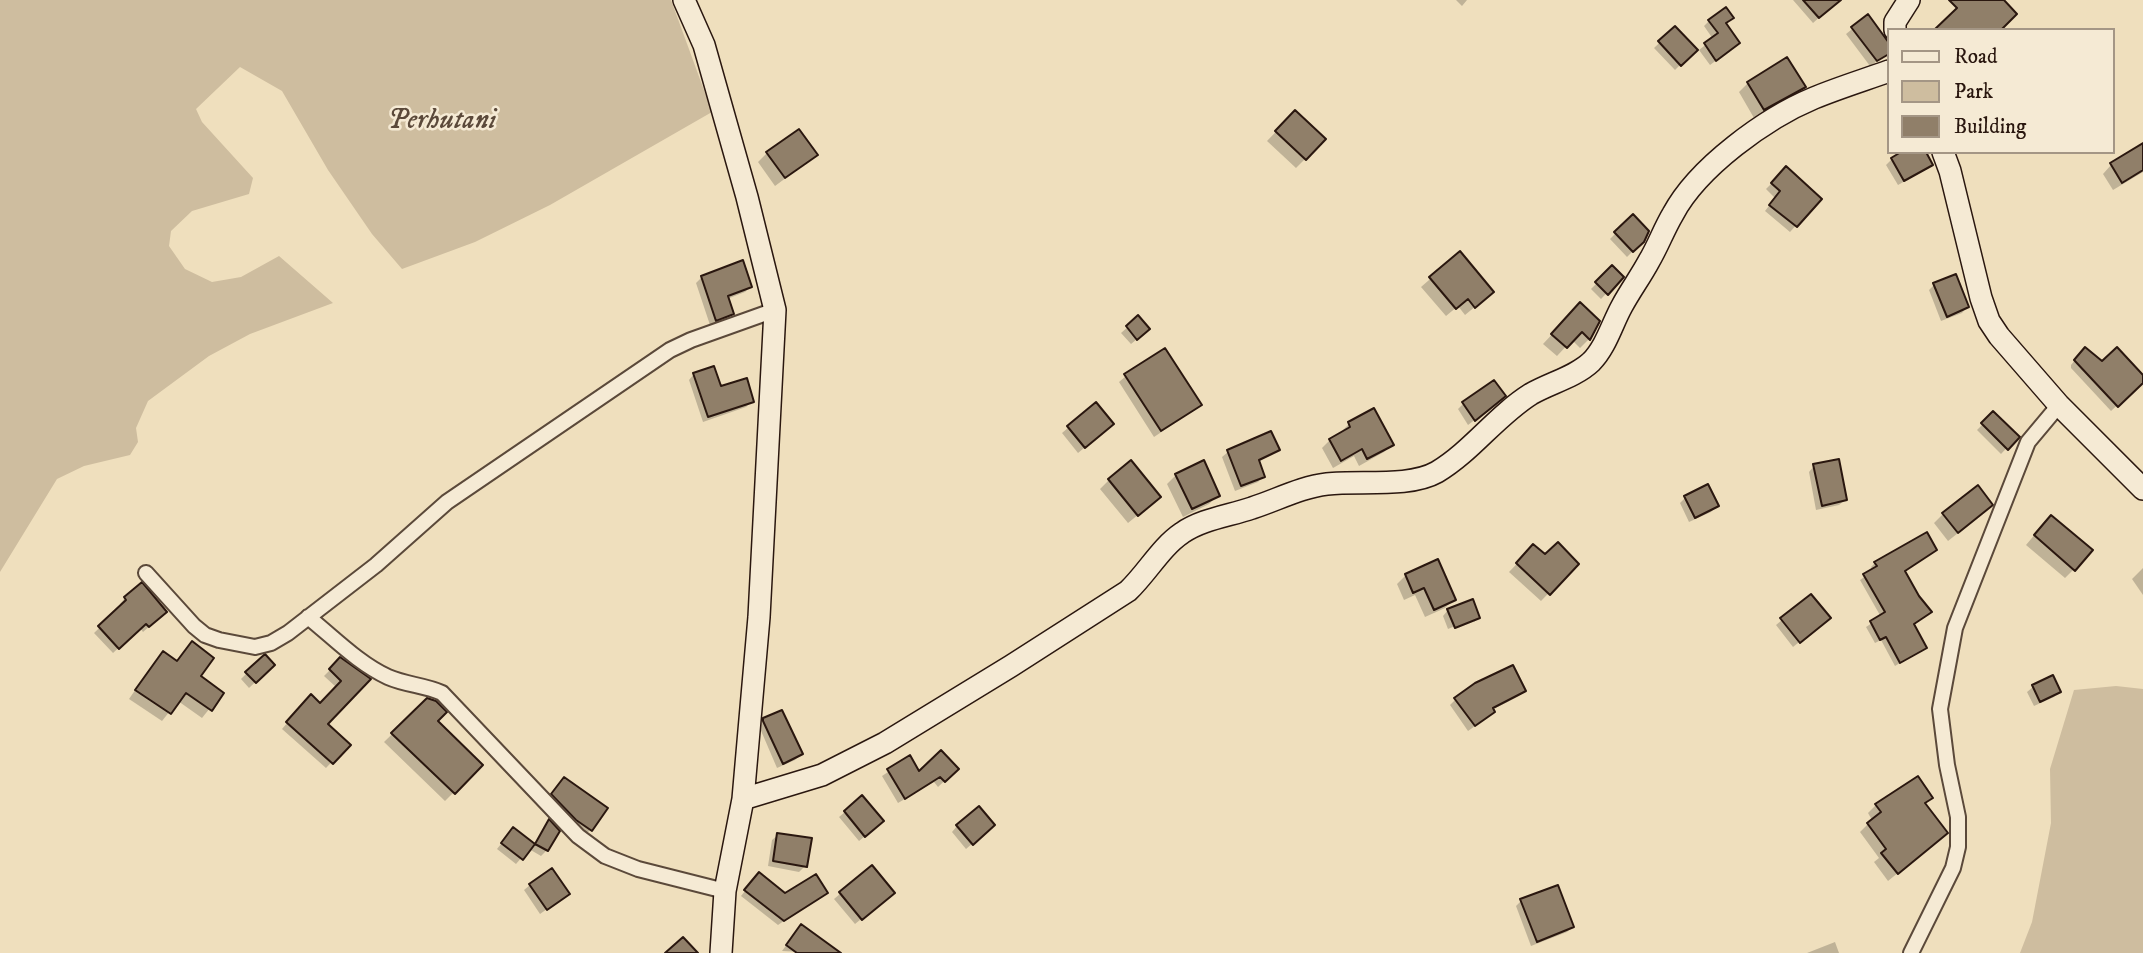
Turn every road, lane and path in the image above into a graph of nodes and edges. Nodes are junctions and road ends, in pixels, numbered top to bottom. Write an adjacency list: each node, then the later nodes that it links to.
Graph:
1 (684, 0): 6 (street)
2 (1909, 0): 3 (street)
3 (1895, 28)
4 (1888, 71): 11 (street)
5 (1943, 154): 7 (street)
6 (775, 310): 10 (street); 11 (street)
7 (2059, 405): 8 (street); 14 (street)
8 (2143, 489)
9 (146, 573): 10 (street)
10 (308, 617): 12 (street)
11 (743, 799): 12 (street)
12 (725, 891): 13 (street)
13 (721, 953)
14 (1911, 953)

